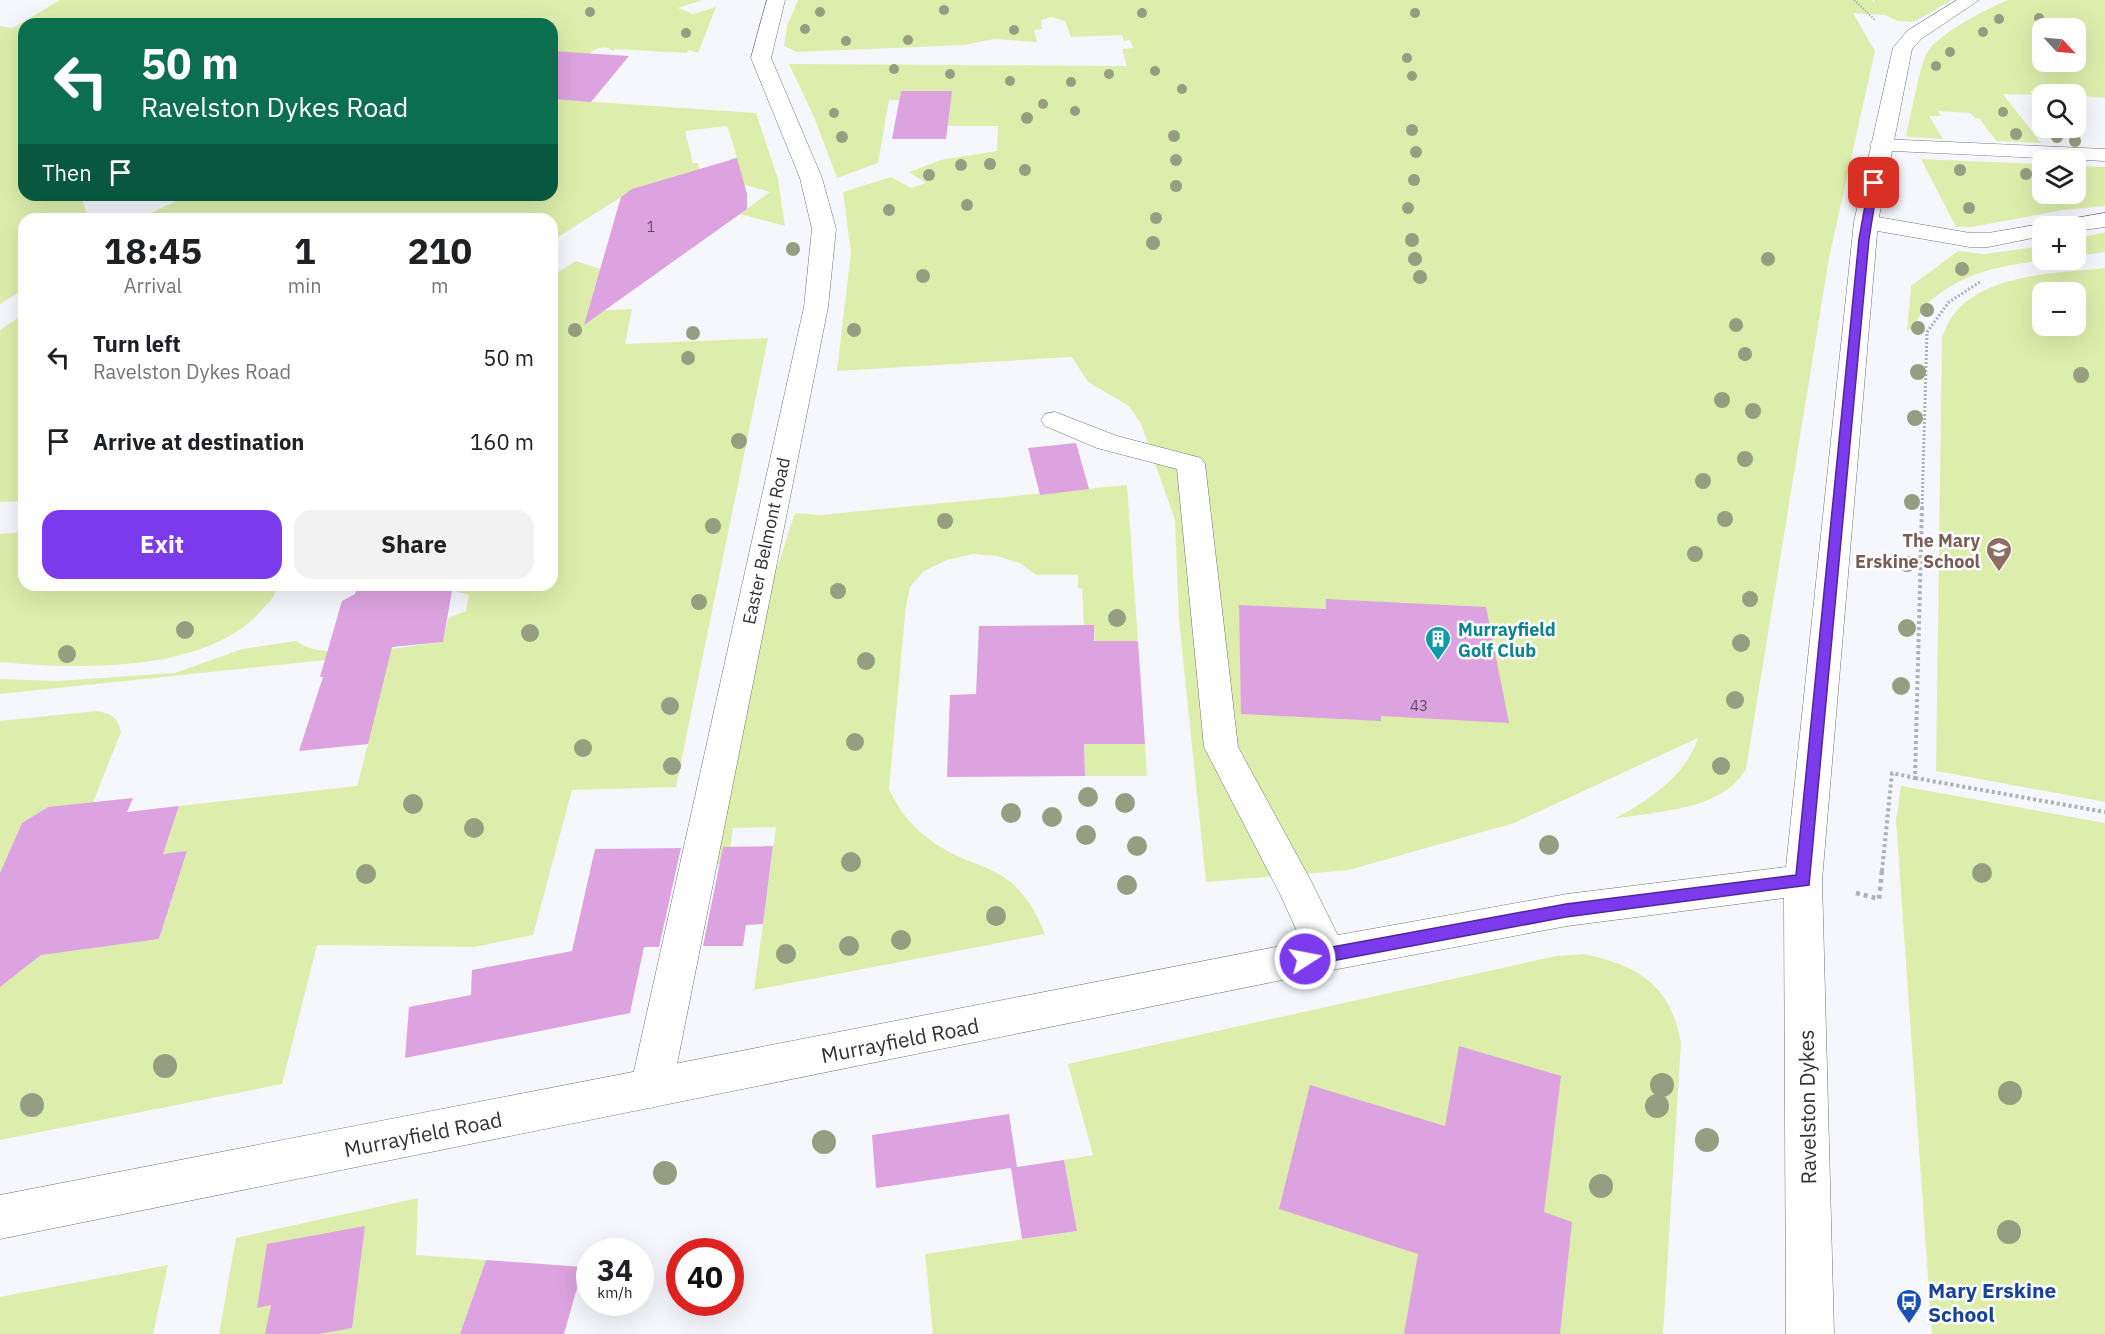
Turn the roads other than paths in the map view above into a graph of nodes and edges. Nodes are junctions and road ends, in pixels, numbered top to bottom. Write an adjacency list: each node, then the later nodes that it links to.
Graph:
1 (776, 0): 12 (street, Easter Belmont Road)
2 (1970, 0): 3 (street, Ravelston Dykes)
3 (1881, 145): 4 (street); 6 (street, Ravelston Dykes)
4 (2105, 155)
5 (2105, 220): 7 (street)
6 (1866, 222): 8 (street); 10 (street, Ravelston Dykes)
7 (2086, 222)
8 (2032, 232)
9 (1054, 420): 11 (street)
10 (1803, 880): 11 (street, Murrayfield Road); 14 (street, Ravelston Dykes)
11 (1327, 954): 12 (street, Murrayfield Road)
12 (651, 1089): 13 (street, Murrayfield Road)
13 (0, 1217)
14 (1810, 1334)

